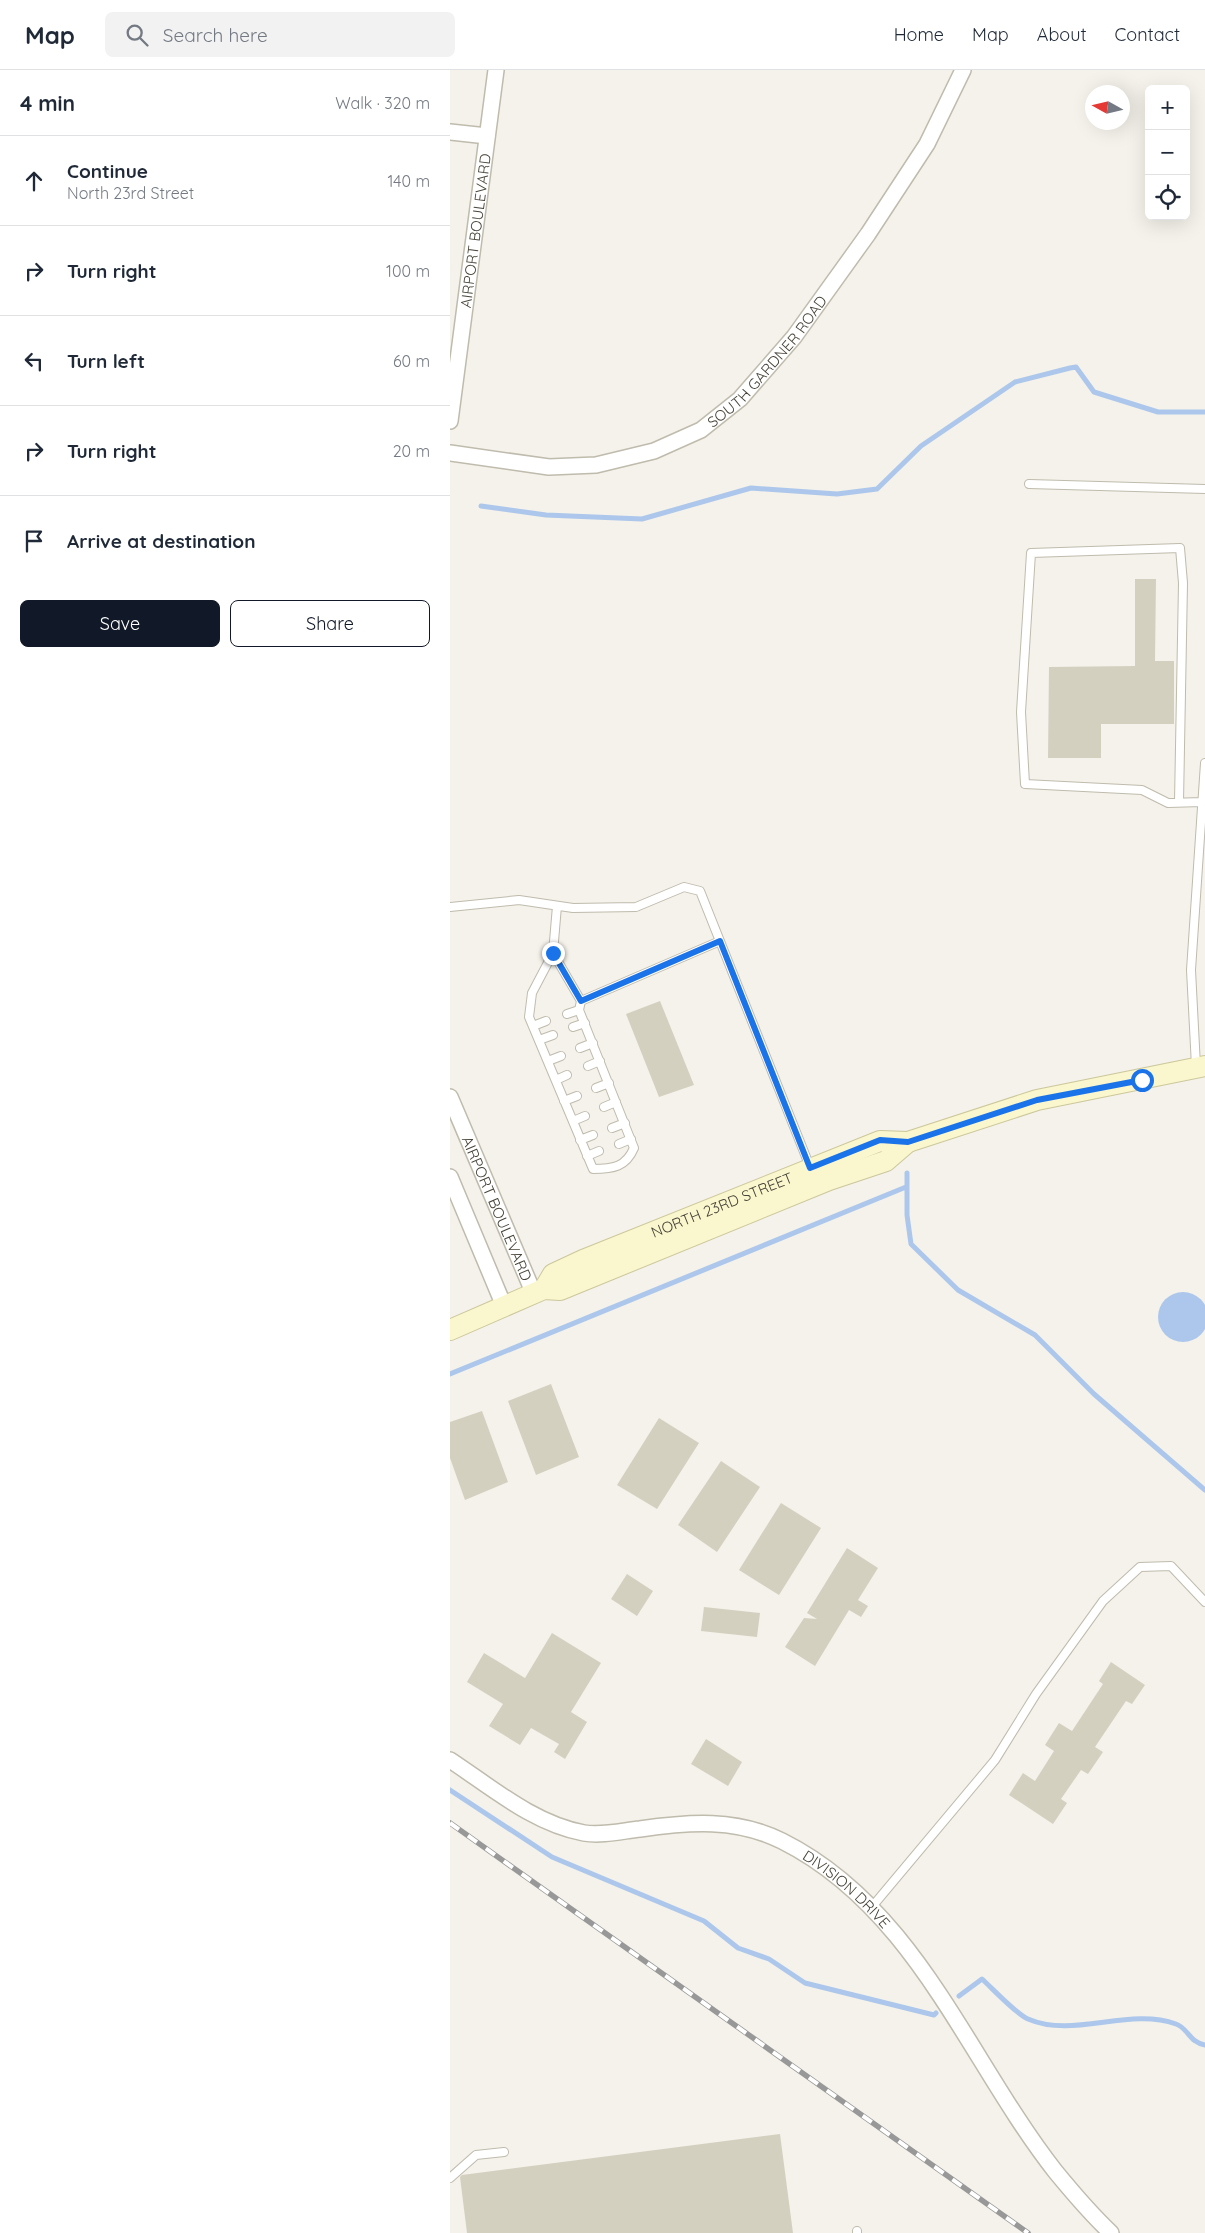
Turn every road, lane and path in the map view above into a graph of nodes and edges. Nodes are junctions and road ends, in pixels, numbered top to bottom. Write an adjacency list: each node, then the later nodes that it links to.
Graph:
1 (496, 70): 4 (street, AIRPORT BOULEVARD)
2 (963, 70): 6 (street, SOUTH GARDNER ROAD)
3 (450, 132): 4 (street)
4 (487, 136): 5 (street, AIRPORT BOULEVARD)
5 (450, 421)
6 (450, 453)
7 (1029, 484): 8 (lane)
8 (1205, 489)
9 (1205, 763): 11 (lane)
10 (1179, 802): 10 (lane); 11 (lane)
11 (1202, 802): 31 (lane)
12 (557, 906): 13 (lane); 14 (lane); 15 (lane)
13 (450, 907)
14 (720, 941): 16 (lane); 52 (lane)
15 (553, 953): 16 (lane); 21 (lane)
16 (581, 1001): 17 (lane)
17 (579, 1010): 18 (lane); 20 (lane)
18 (567, 1014)
19 (546, 1021): 21 (lane)
20 (585, 1023): 22 (lane); 25 (lane)
21 (533, 1026): 24 (lane)
22 (573, 1027)
23 (552, 1034): 24 (lane)
24 (539, 1040): 28 (lane)
25 (593, 1043): 26 (lane); 29 (lane)
26 (580, 1048)
27 (561, 1056): 28 (lane)
28 (548, 1061): 33 (lane)
29 (600, 1061): 30 (lane); 34 (lane)
30 (588, 1066)
31 (1201, 1067): 48 (main road, NORTH 23RD STREET)
32 (567, 1075): 33 (lane)
33 (556, 1080): 38 (lane)
34 (609, 1083): 35 (lane); 39 (lane)
35 (596, 1088)
36 (577, 1096): 38 (lane)
37 (450, 1097): 54 (street, AIRPORT BOULEVARD)
38 (564, 1101): 42 (lane)
39 (616, 1102): 40 (lane); 43 (lane)
40 (604, 1107)
41 (585, 1116): 42 (lane)
42 (573, 1121): 47 (lane)
43 (625, 1123): 44 (lane); 46 (lane)
44 (612, 1128)
45 (593, 1135): 47 (lane)
46 (631, 1139): 49 (lane); 51 (lane)
47 (580, 1140): 51 (lane)
48 (908, 1142): 52 (main road, NORTH 23RD STREET); 54 (main road, NORTH 23RD STREET)
49 (618, 1144)
50 (599, 1151): 51 (lane)
51 (587, 1156)
52 (810, 1168): 54 (main road, NORTH 23RD STREET)
53 (450, 1177): 55 (street)
54 (539, 1291): 55 (main road, NORTH 23RD STREET)
55 (504, 1306): 56 (main road, NORTH 23RD STREET)
56 (450, 1330)
57 (1205, 1602): 59 (lane)
58 (450, 1760): 59 (street, DIVISION DRIVE)
59 (871, 1908): 62 (street, DIVISION DRIVE)
60 (504, 2152): 61 (lane)
61 (450, 2178)
62 (1111, 2233)

